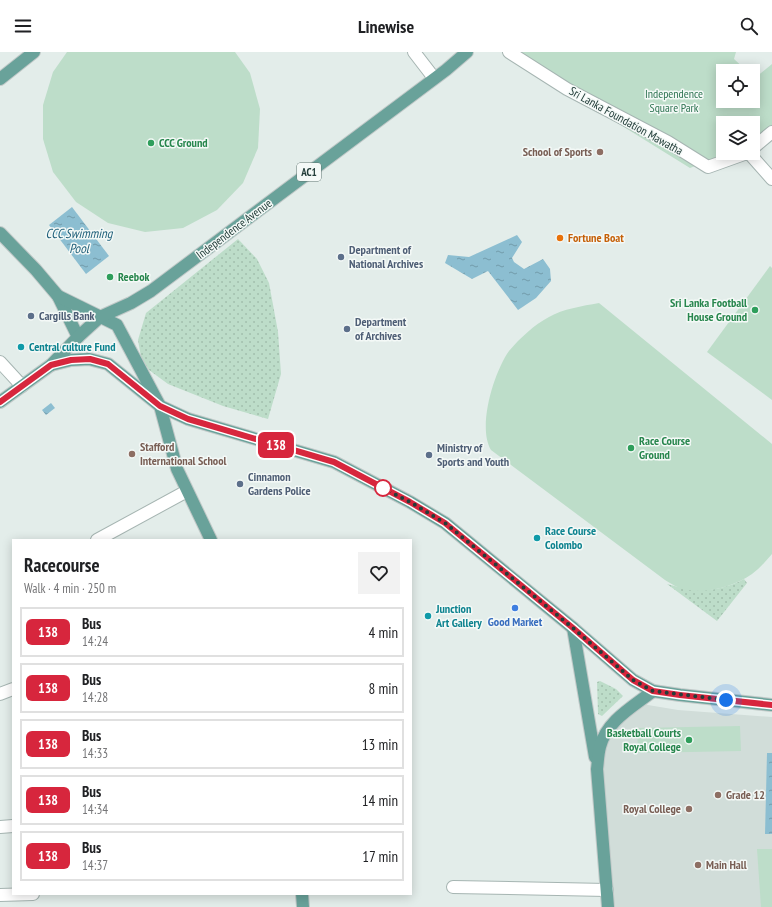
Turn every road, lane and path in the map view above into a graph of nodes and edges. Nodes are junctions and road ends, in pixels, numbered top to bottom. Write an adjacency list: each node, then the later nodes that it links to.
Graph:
1 (34, 52): 6 (main road)
2 (414, 52): 5 (street)
3 (467, 52): 5 (main road, Independence Avenue / AC1)
4 (509, 52): 9 (street, Sri Lanka Foundation Mawatha)
5 (434, 78): 14 (main road, Independence Avenue / AC1)
6 (0, 79)
7 (772, 132): 8 (street)
8 (760, 142)
9 (728, 160)
10 (754, 160): 11 (street, Sri Lanka Foundation Mawatha)
11 (772, 179)
12 (0, 233): 13 (main road)
13 (58, 296): 14 (main road); 15 (main road)
14 (100, 317): 15 (main road, Independence Avenue / AC1); 20 (main road)
15 (78, 337): 17 (main road, Independence Avenue / AC1)
16 (0, 362): 18 (street)
17 (51, 365): 18 (main road, Independence Avenue / AC1); 20 (main road)
18 (22, 386): 19 (main road, Independence Avenue / AC1)
19 (0, 402)
20 (160, 406): 21 (main road); 24 (main road)
21 (187, 491): 22 (street); 23 (main road)
22 (99, 539)
23 (211, 539)
24 (573, 628): 26 (main road); 29 (main road)
25 (12, 689): 27 (street)
26 (653, 691): 28 (main road); 29 (main road)
27 (0, 694)
28 (772, 705)
29 (597, 769): 33 (main road)
30 (12, 826): 31 (street)
31 (0, 827)
32 (453, 887): 33 (street)
33 (607, 890): 38 (main road)
34 (0, 895): 35 (street)
35 (12, 895)
36 (302, 895): 37 (main road)
37 (303, 907)
38 (608, 907)

